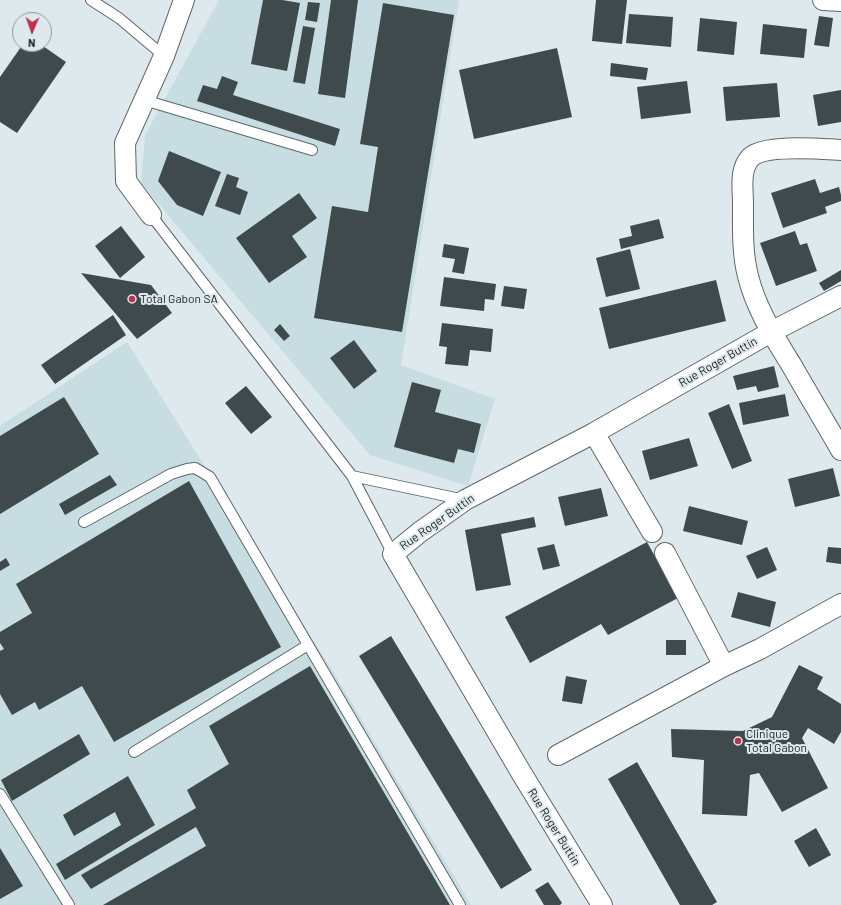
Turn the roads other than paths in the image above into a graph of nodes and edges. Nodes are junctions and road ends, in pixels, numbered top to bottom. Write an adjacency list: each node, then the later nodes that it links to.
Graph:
1 (92, 0): 5 (lane)
2 (184, 0): 5 (street)
3 (823, 0): 4 (street)
4 (841, 1)
5 (164, 56): 6 (street)
6 (144, 100): 7 (lane); 9 (street)
7 (312, 150)
8 (841, 150): 11 (street)
9 (150, 215): 14 (lane)
10 (841, 296): 11 (street, Rue Roger Buttin)
11 (771, 332): 12 (street, Rue Roger Buttin); 13 (street)
12 (594, 433): 15 (street, Rue Roger Buttin); 17 (street)
13 (841, 450)
14 (352, 476): 15 (lane); 19 (lane)
15 (465, 500): 19 (street, Rue Roger Buttin)
16 (84, 522): 21 (lane)
17 (652, 532)
18 (665, 553): 22 (street)
19 (393, 554): 28 (street, Rue Roger Buttin)
20 (841, 604): 22 (street)
21 (308, 645): 23 (lane); 27 (lane)
22 (724, 666): 24 (street)
23 (134, 752)
24 (558, 755)
25 (0, 794): 26 (lane)
26 (69, 905)
27 (460, 905)
28 (602, 905)

